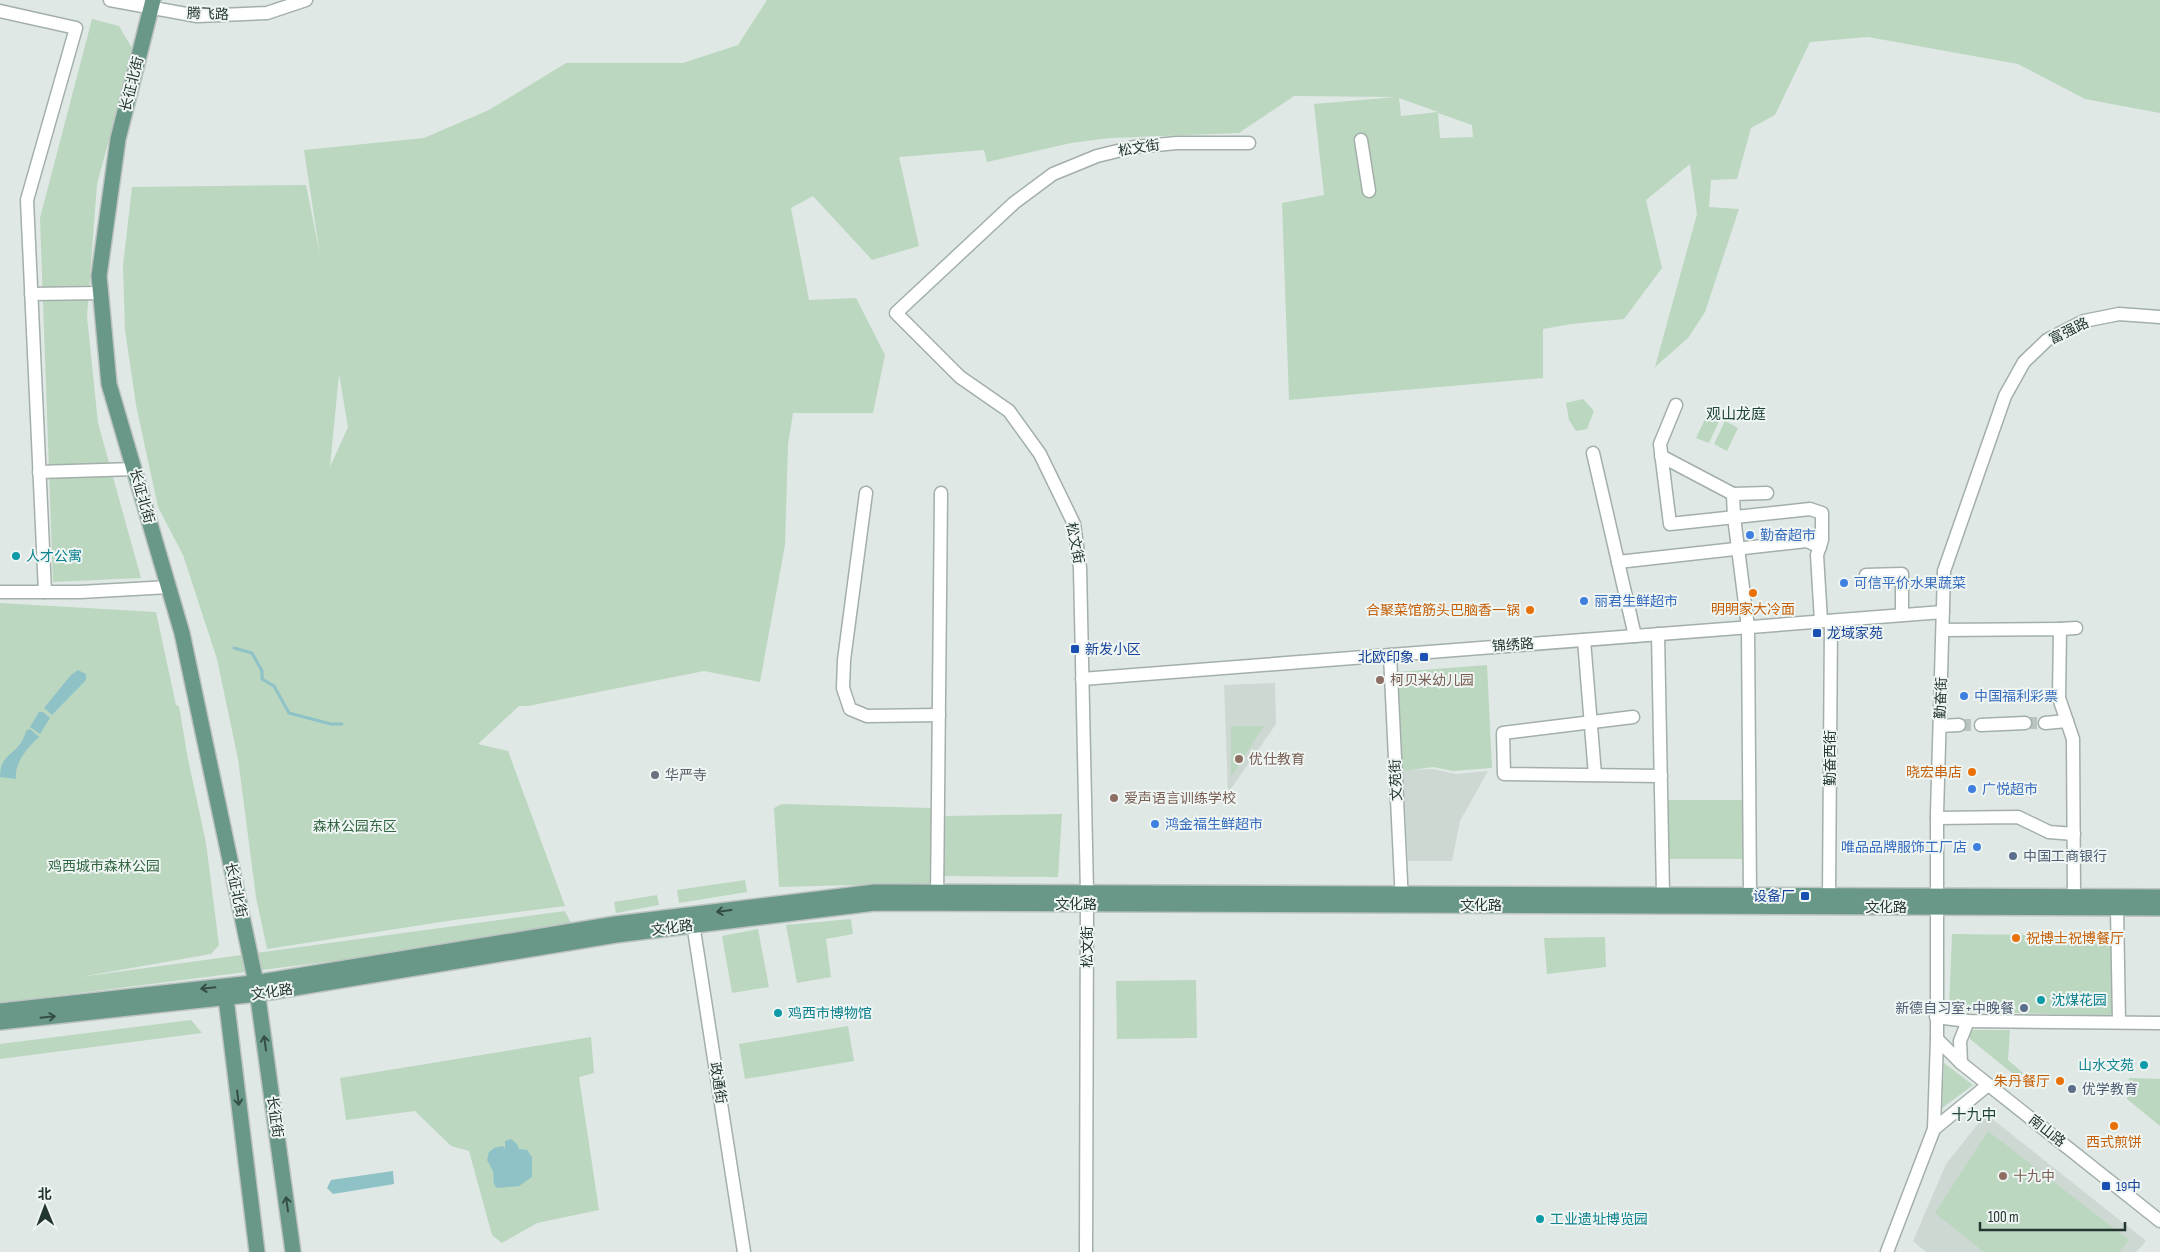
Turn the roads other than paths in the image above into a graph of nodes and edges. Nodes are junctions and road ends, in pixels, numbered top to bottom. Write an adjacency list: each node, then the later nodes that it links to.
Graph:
1 (110, 0): 3 (street, 腾飞路)
2 (306, 0): 3 (street, 腾飞路)
3 (153, 3): 8 (main road, 长征北街)
4 (0, 10): 9 (street)
5 (1361, 140): 7 (street)
6 (1249, 143): 39 (street, 松文街)
7 (1369, 191)
8 (100, 293): 9 (street); 15 (main road, 长征北街)
9 (31, 294): 16 (street)
10 (2160, 317): 11 (street, 富强路)
11 (2019, 370): 28 (street, 勤奋街)
12 (1676, 406): 14 (street)
13 (1593, 453): 23 (street)
14 (1661, 456): 20 (street); 21 (street)
15 (135, 470): 16 (street); 25 (main road, 长征北街)
16 (39, 472): 27 (street)
17 (1767, 492): 20 (street)
18 (866, 493): 40 (street)
19 (941, 494): 40 (street)
20 (1733, 494): 21 (street)
21 (1734, 517): 22 (street, 勤奋西街); 31 (street)
22 (1820, 546): 23 (street); 30 (street, 勤奋西街)
23 (1618, 562): 36 (street)
24 (1866, 575): 29 (street)
25 (169, 587): 27 (street); 65 (main road, 长征北街)
26 (0, 592): 27 (street)
27 (45, 592)
28 (1943, 612): 29 (street, 锦绣路); 34 (street, 勤奋街)
29 (1902, 615): 30 (street, 锦绣路)
30 (1826, 621): 31 (street, 锦绣路); 55 (street, 勤奋西街)
31 (1748, 627): 35 (street, 锦绣路); 54 (street)
32 (2076, 628): 33 (street)
33 (2060, 629): 34 (street); 42 (street)
34 (1943, 630): 48 (street, 勤奋街)
35 (1658, 634): 36 (street, 锦绣路); 50 (street)
36 (1635, 636): 37 (street, 锦绣路)
37 (1584, 640): 38 (street, 锦绣路); 43 (street)
38 (1390, 655): 39 (street, 锦绣路); 60 (street, 文苑街)
39 (1082, 680): 59 (street, 松文街)
40 (939, 715): 58 (street)
41 (1633, 717): 43 (street)
42 (2067, 721): 44 (street); 52 (street)
43 (1590, 722): 49 (street); 49 (street)
44 (2045, 722)
45 (2025, 723): 47 (street)
46 (1959, 725): 48 (street)
47 (1981, 725)
48 (1940, 726): 51 (street, 勤奋街)
49 (1595, 775): 50 (street)
50 (1660, 776): 53 (street)
51 (1937, 818): 52 (street); 61 (street, 勤奋街)
52 (2074, 834): 56 (street)
53 (1663, 895): 54 (main road, 文化路); 60 (main road, 文化路)
54 (1750, 895): 55 (main road, 文化路)
55 (1829, 896): 61 (main road, 文化路)
56 (2074, 897): 57 (main road, 文化路); 61 (main road, 文化路)
57 (2160, 897)
58 (938, 898): 59 (main road, 文化路); 64 (main road, 文化路)
59 (1087, 898): 60 (main road, 文化路); 81 (street, 松文街)
60 (1402, 900): 61 (main road, 文化路)
61 (1936, 902): 62 (main road, 文化路); 68 (street, 勤奋街)
62 (2117, 908): 63 (main road, 文化路); 71 (street)
63 (2160, 908)
64 (692, 920): 65 (main road, 文化路); 80 (street, 政通街)
65 (257, 988): 66 (main road, 文化路); 67 (main road, 文化路, one-way to 67); 79 (main road, 长征街, one-way to 65)
66 (226, 998): 70 (main road, 文化路, one-way to 66); 78 (main road, one-way to 78)
67 (0, 1011)
68 (1936, 1018): 69 (street); 73 (street, 勤奋街)
69 (1968, 1021): 71 (street); 74 (street)
70 (0, 1022)
71 (2119, 1022): 72 (street)
72 (2160, 1022)
73 (1936, 1039): 74 (street, 南山路); 76 (street, 勤奋街)
74 (1961, 1063): 75 (street, 南山路)
75 (1988, 1084): 76 (street); 77 (street, 南山路)
76 (1934, 1129): 82 (street)
77 (2160, 1221)
78 (257, 1252)
79 (294, 1252)
80 (744, 1252)
81 (1086, 1252)
82 (1886, 1252)

